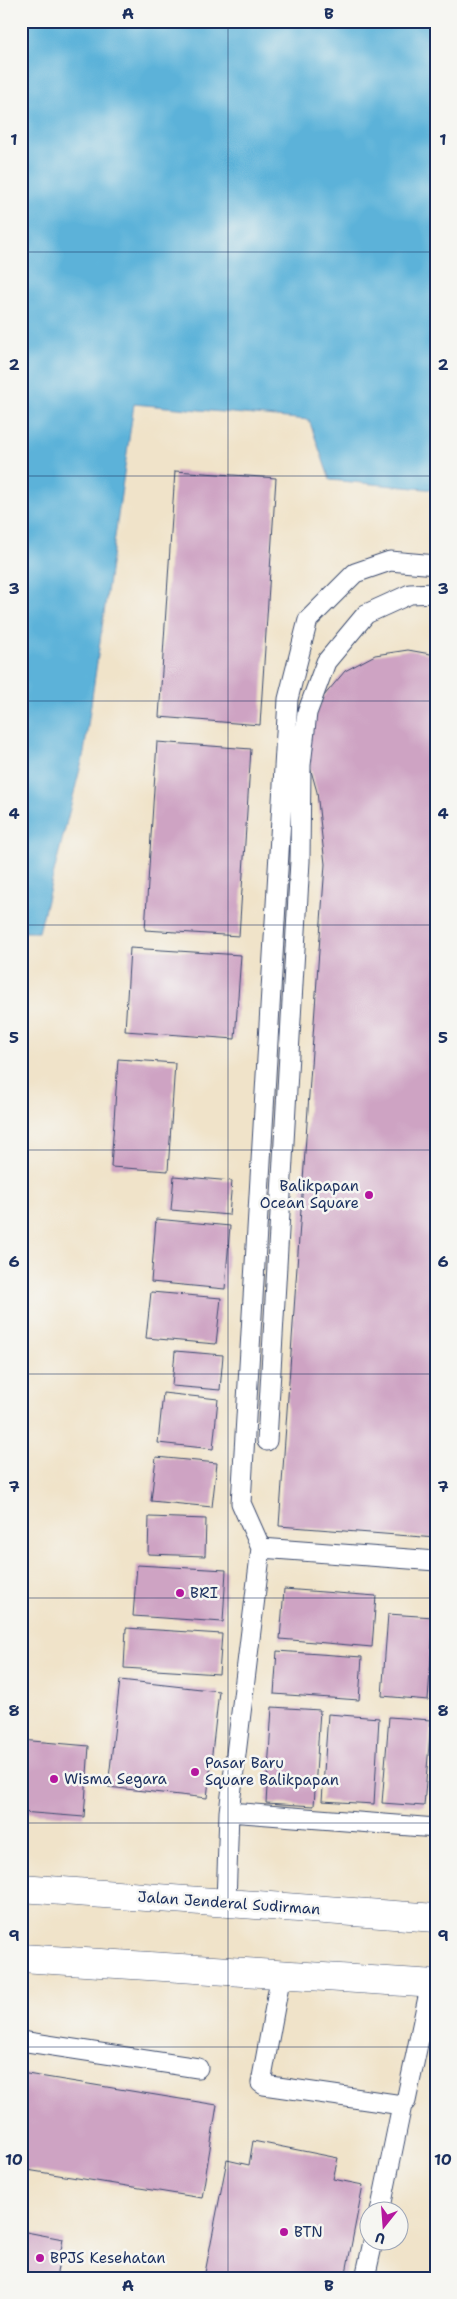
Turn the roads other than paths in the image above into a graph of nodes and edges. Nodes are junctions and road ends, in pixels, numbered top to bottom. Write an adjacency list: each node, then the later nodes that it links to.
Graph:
1 (436, 565): 4 (lane)
2 (436, 593): 3 (lane)
3 (267, 1441)
4 (261, 1548): 5 (lane); 6 (lane)
5 (436, 1561)
6 (229, 1812): 7 (lane); 9 (lane)
7 (436, 1828)
8 (21, 1888): 9 (highway, Jalan Jenderal Sudirman)
9 (226, 1902): 10 (highway, Jalan Jenderal Sudirman)
10 (436, 1918)
11 (21, 1958): 12 (highway)
12 (281, 1974): 13 (highway); 16 (lane)
13 (433, 1984): 16 (lane)
14 (21, 2041): 15 (lane)
15 (198, 2068)
16 (402, 2105): 17 (lane)
17 (382, 2202)
18 (371, 2252): 19 (lane)
19 (365, 2278)

